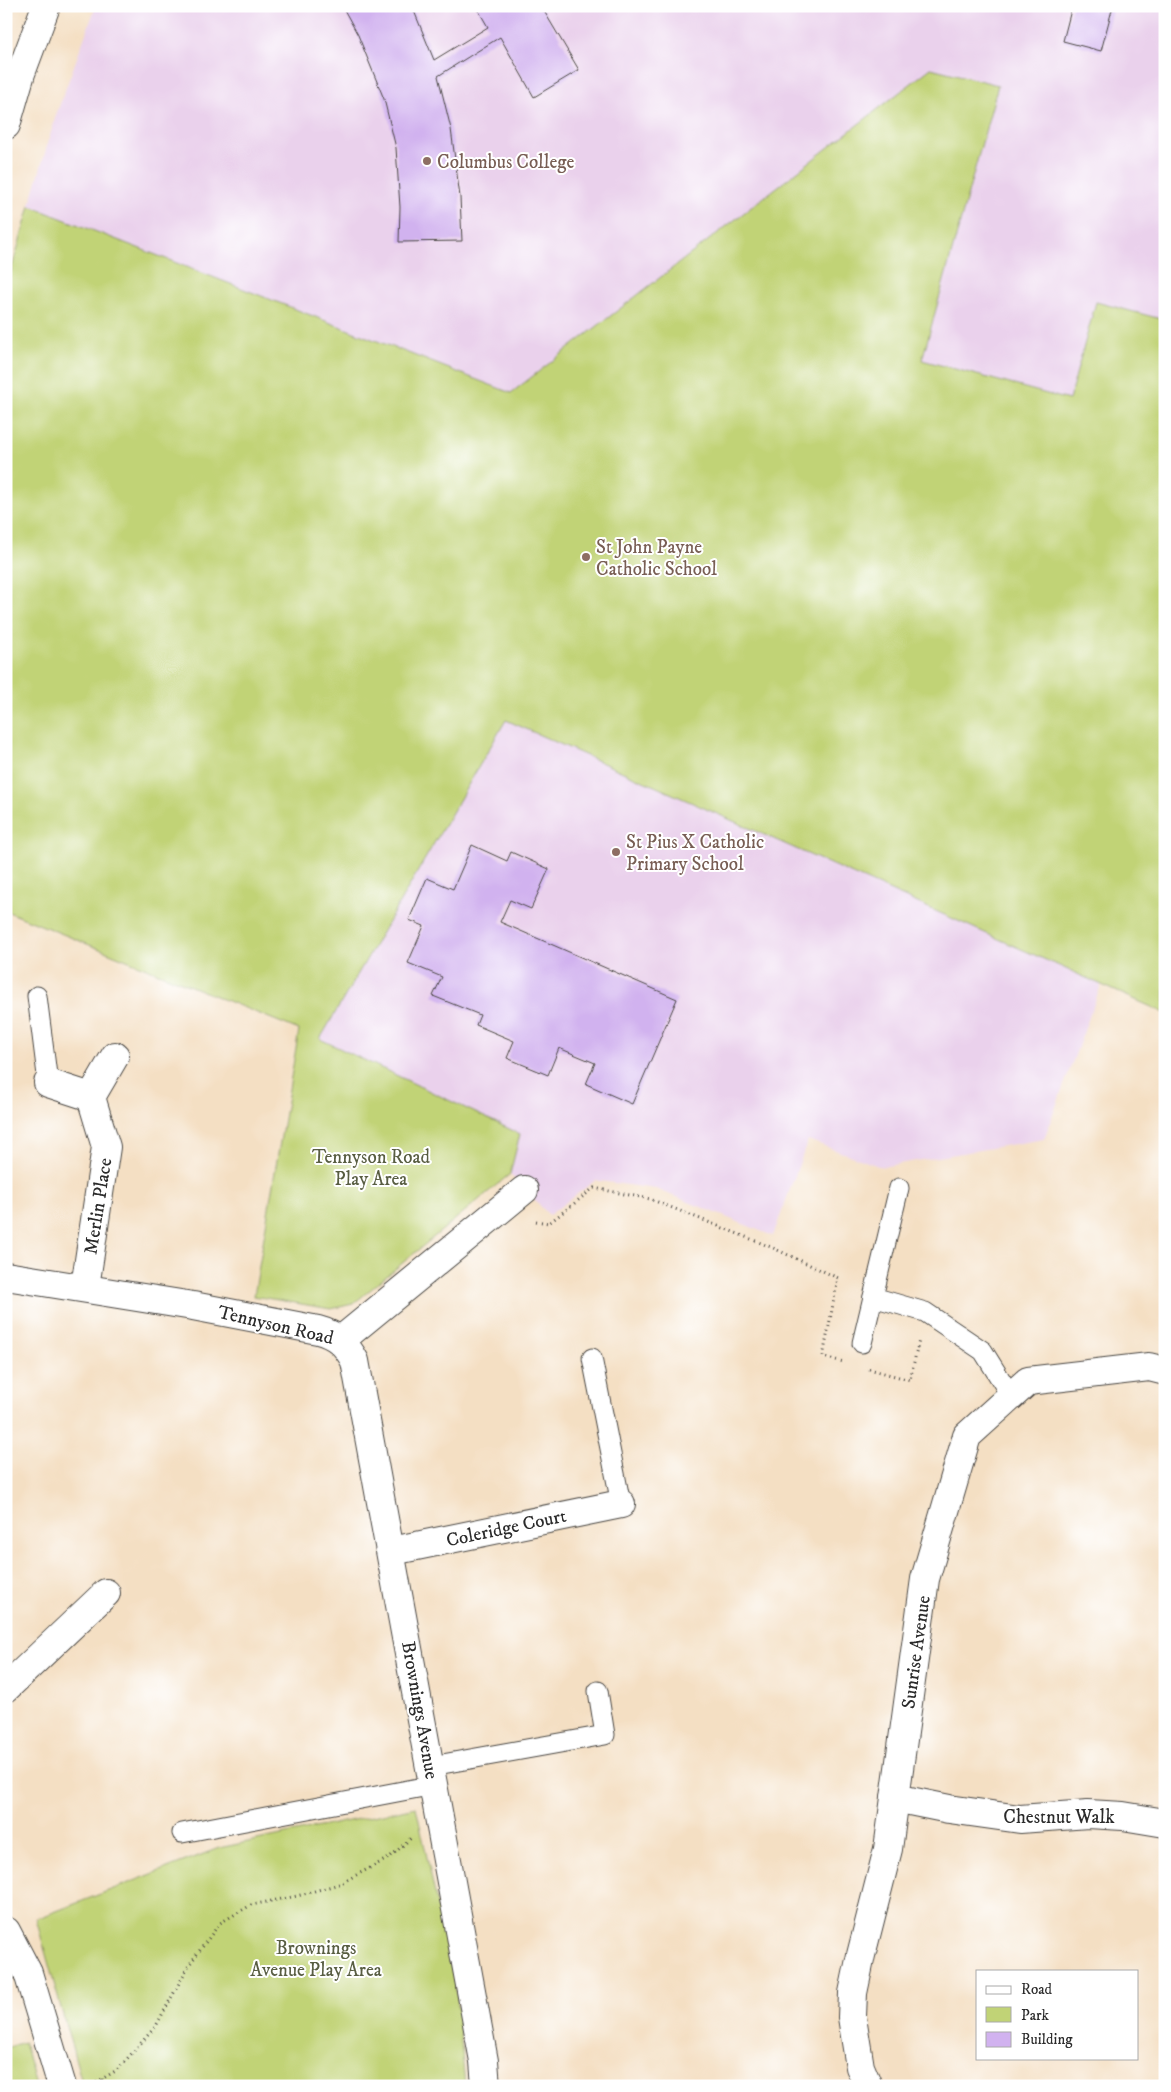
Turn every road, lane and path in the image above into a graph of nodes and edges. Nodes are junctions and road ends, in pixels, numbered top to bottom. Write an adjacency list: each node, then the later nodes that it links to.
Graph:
1 (46, 6): 2 (street)
2 (14, 71): 3 (street)
3 (6, 125)
4 (37, 996): 6 (lane)
5 (115, 1056): 7 (street)
6 (48, 1083): 7 (street)
7 (91, 1097): 12 (street, Merlin Place)
8 (899, 1188): 13 (lane)
9 (524, 1190): 10 (street, Tennyson Road)
10 (496, 1213): 15 (street, Tennyson Road); 18 (path)
11 (6, 1276): 12 (street, Tennyson Road)
12 (84, 1287): 15 (street, Tennyson Road)
13 (873, 1297): 14 (lane); 16 (lane)
14 (925, 1312): 19 (path); 21 (lane)
15 (341, 1340): 23 (street, Brownings Avenue)
16 (862, 1343)
17 (592, 1358): 22 (lane)
18 (849, 1364)
19 (867, 1368)
20 (1165, 1371): 21 (street, Sunrise Avenue)
21 (1011, 1396): 28 (street, Sunrise Avenue)
22 (621, 1504): 23 (street, Coleridge Court)
23 (392, 1551): 27 (street, Brownings Avenue)
24 (106, 1593): 25 (street)
25 (6, 1688)
26 (598, 1691): 27 (lane)
27 (433, 1775): 29 (street, Brownings Avenue); 31 (lane)
28 (895, 1798): 30 (street, Chestnut Walk); 38 (street, Sunrise Avenue)
29 (440, 1813): 33 (path); 37 (street, Brownings Avenue)
30 (1165, 1823)
31 (182, 1833)
32 (6, 1931): 34 (street)
33 (102, 2079): 35 (path); 36 (path)
34 (62, 2086)
35 (91, 2086)
36 (105, 2086)
37 (486, 2086)
38 (868, 2086)

